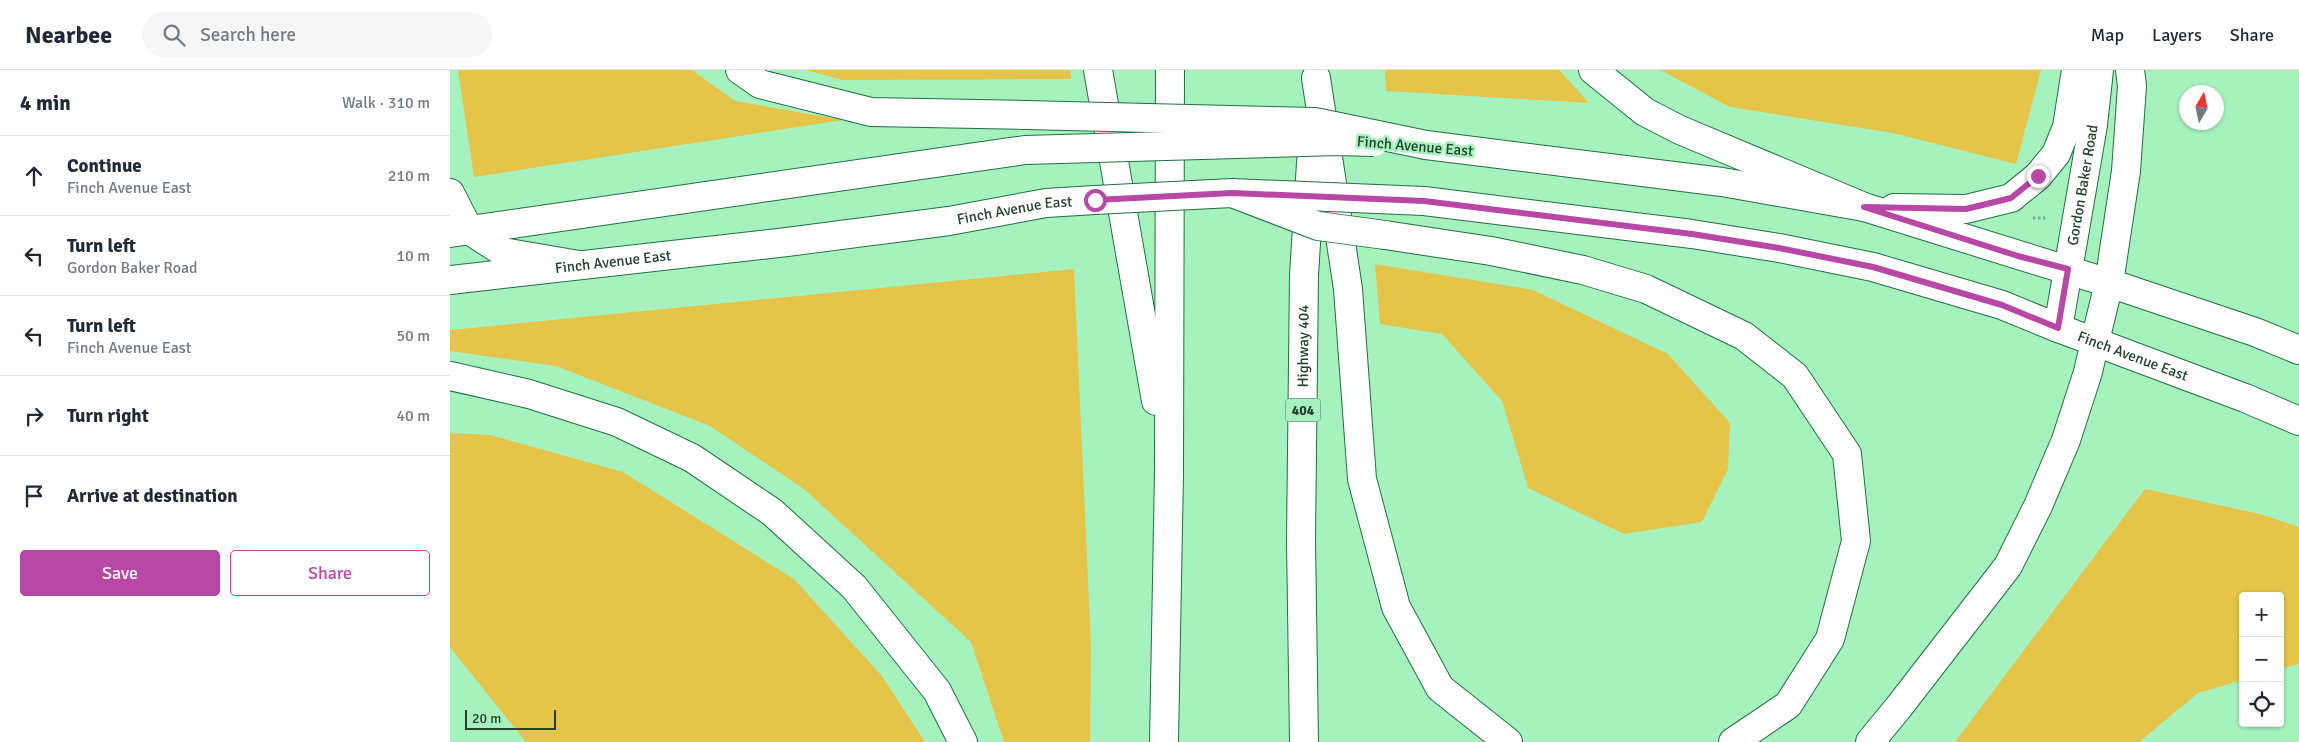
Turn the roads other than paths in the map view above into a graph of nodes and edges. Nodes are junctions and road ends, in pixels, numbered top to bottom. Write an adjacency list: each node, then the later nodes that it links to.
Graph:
1 (740, 70): 9 (main road, bridge)
2 (1098, 70): 23 (main road)
3 (1170, 70): 23 (main road)
4 (1593, 70): 12 (main road)
5 (2076, 70): 12 (main road)
6 (2099, 70): 15 (main road, Gordon Baker Road)
7 (2130, 70): 17 (main road)
8 (1316, 74): 26 (main road, Highway 404 / 404); 27 (main road)
9 (1426, 145): 12 (main road, Finch Avenue East); 13 (main road, Finch Avenue East, bridge)
10 (450, 193): 13 (main road)
11 (1232, 193): 14 (main road, Finch Avenue East, bridge); 18 (main road, Finch Avenue East, bridge); 28 (main road, bridge)
12 (1864, 207): 15 (main road, Finch Avenue East)
13 (459, 231): 14 (main road)
14 (579, 265): 16 (main road, Finch Avenue East)
15 (2068, 269): 17 (main road, Finch Avenue East); 18 (main road, Gordon Baker Road)
16 (450, 280)
17 (2109, 282): 19 (main road); 20 (main road, Finch Avenue East)
18 (2058, 328): 19 (main road, Finch Avenue East)
19 (2095, 341): 22 (main road, Finch Avenue East); 29 (main road)
20 (2299, 350)
21 (450, 376): 24 (main road)
22 (2299, 421)
23 (1169, 472): 25 (main road)
24 (963, 742)
25 (1164, 742)
26 (1304, 742)
27 (1508, 742)
28 (1733, 742)
29 (1870, 742)

